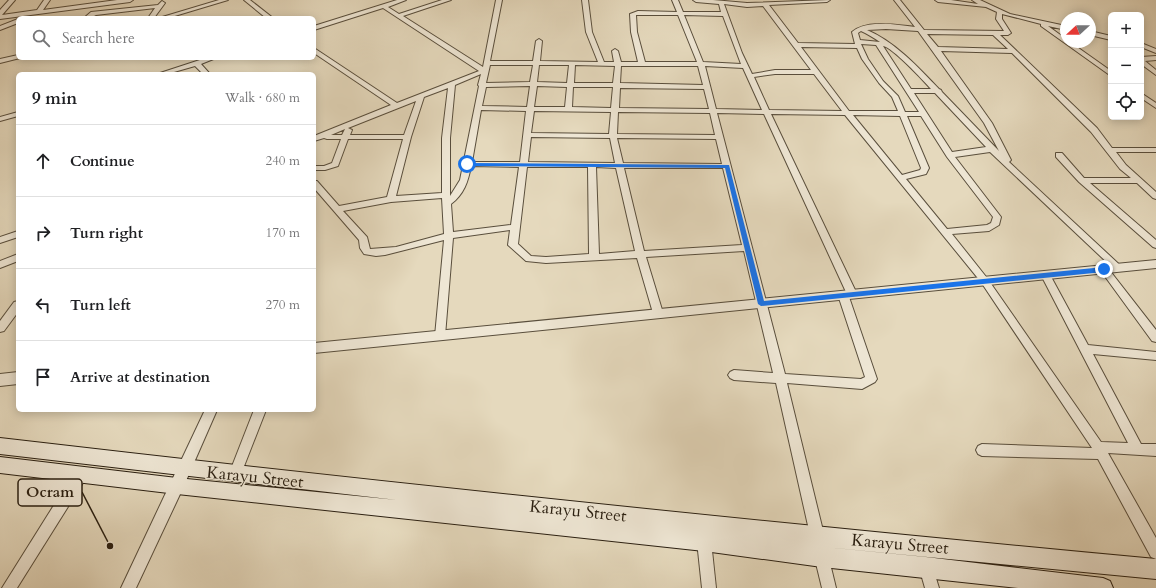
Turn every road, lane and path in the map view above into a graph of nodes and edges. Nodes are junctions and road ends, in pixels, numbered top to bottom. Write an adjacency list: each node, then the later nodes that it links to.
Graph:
1 (12, 0): 30 (street)
2 (47, 0): 26 (street)
3 (130, 0): 17 (street)
4 (164, 0): 20 (street)
5 (225, 0): 35 (street)
6 (247, 0): 36 (street)
7 (403, 0): 21 (street)
8 (448, 0): 37 (street)
9 (499, 0): 74 (street)
10 (585, 0): 69 (street)
11 (675, 0): 28 (street)
12 (696, 0): 18 (street)
13 (827, 0): 19 (street)
14 (897, 0): 44 (street)
15 (938, 0): 22 (street)
16 (975, 0): 22 (street)
17 (121, 1): 23 (street); 24 (street)
18 (721, 3): 19 (street); 29 (street)
19 (765, 4): 54 (street)
20 (160, 6): 24 (street); 34 (street)
21 (383, 6): 37 (street); 41 (street)
22 (988, 6): 27 (street)
23 (62, 10): 25 (street); 32 (street)
24 (118, 10): 33 (street)
25 (47, 11): 26 (street); 31 (street)
26 (39, 12): 30 (street)
27 (1001, 12): 39 (street); 45 (street)
28 (681, 14): 29 (street); 71 (street); 72 (street)
29 (725, 14): 73 (street)
30 (0, 16)
31 (33, 16)
32 (55, 16)
33 (89, 16)
34 (152, 16)
35 (169, 16)
36 (267, 16)
37 (399, 16): 74 (street)
38 (16, 22): 40 (street)
39 (1040, 23): 42 (street); 49 (street)
40 (2, 27): 46 (street)
41 (316, 27)
42 (1060, 27)
43 (860, 29): 44 (street); 52 (street); 53 (street)
44 (921, 30): 45 (street); 57 (street)
45 (995, 33): 60 (street)
46 (0, 34)
47 (1096, 35): 48 (street)
48 (1108, 37)
49 (1060, 38)
50 (540, 41): 67 (street)
51 (878, 43): 52 (street); 53 (street); 87 (street)
52 (858, 44): 54 (street); 100 (street)
53 (887, 44): 88 (street)
54 (795, 45): 77 (street)
55 (1144, 46): 61 (street)
56 (1074, 48): 78 (street)
57 (936, 49): 60 (street); 122 (street)
58 (316, 51): 91 (street)
59 (615, 51): 70 (street)
60 (1013, 51): 112 (street)
61 (1156, 51)
62 (15, 57): 65 (street)
63 (1156, 58): 79 (street)
64 (206, 60): 66 (street)
65 (0, 61)
66 (196, 63): 75 (street); 76 (street)
67 (536, 63): 68 (street); 74 (street); 82 (street)
68 (572, 64): 69 (street); 84 (street)
69 (602, 64): 70 (street)
70 (618, 64): 71 (street); 85 (street)
71 (642, 64): 72 (street)
72 (701, 64): 73 (street); 86 (street)
73 (745, 66): 80 (street)
74 (485, 67): 81 (street); 83 (street)
75 (167, 72)
76 (205, 72)
77 (815, 72): 80 (street); 99 (street)
78 (1108, 72)
79 (1156, 72)
80 (750, 76): 98 (street)
81 (452, 84): 89 (street); 129 (street)
82 (533, 84): 83 (street); 84 (street); 94 (street)
83 (482, 85): 93 (street)
84 (570, 85): 85 (street); 95 (street)
85 (617, 86): 86 (street); 96 (street)
86 (706, 87): 97 (street)
87 (910, 91): 88 (street); 101 (street)
88 (939, 91): 111 (street)
89 (421, 96): 91 (street); 108 (street)
90 (1144, 97): 92 (street)
91 (397, 106): 104 (street)
92 (1156, 106)
93 (477, 108): 94 (street); 116 (street)
94 (530, 109): 95 (street); 105 (street)
95 (568, 109): 96 (street)
96 (614, 110): 97 (street); 107 (street)
97 (712, 112): 98 (street); 109 (street)
98 (767, 113): 99 (street); 147 (street)
99 (847, 113): 100 (street); 123 (street)
100 (903, 114): 101 (street); 123 (street)
101 (925, 114): 114 (street)
102 (16, 115): 103 (street)
103 (0, 119)
104 (349, 125): 106 (street); 110 (street)
105 (527, 135): 107 (street); 117 (street)
106 (346, 136): 108 (street); 110 (street); 121 (street)
107 (613, 136): 109 (street); 119 (street)
108 (407, 137): 128 (street)
109 (719, 137): 120 (street)
110 (316, 138)
111 (992, 149): 114 (street); 122 (street)
112 (1111, 150): 113 (street); 125 (street)
113 (1156, 150)
114 (950, 155): 132 (street)
115 (1059, 155): 124 (street)
116 (467, 164): 117 (street); 129 (street)
117 (523, 165): 118 (street); 131 (street)
118 (592, 165): 119 (street); 140 (street)
119 (620, 165): 120 (street); 138 (street)
120 (727, 166): 137 (street)
121 (316, 168)
122 (1012, 168): 143 (street)
123 (900, 178): 132 (street)
124 (1082, 180): 125 (street); 136 (street)
125 (1137, 181): 127 (street)
126 (316, 185): 130 (street)
127 (1156, 196)
128 (391, 199): 129 (street); 130 (street)
129 (446, 199): 134 (street)
130 (337, 209): 134 (street)
131 (515, 227): 134 (street); 140 (street)
132 (944, 232): 146 (street)
133 (16, 235): 135 (street)
134 (449, 236): 152 (street)
135 (0, 240)
136 (1156, 245)
137 (747, 248): 138 (street); 148 (street)
138 (641, 256): 140 (street); 150 (street)
139 (16, 258): 141 (street)
140 (594, 258)
141 (0, 264)
142 (1156, 264): 143 (street)
143 (1118, 268): 144 (street)
144 (1104, 269): 145 (street); 153 (street)
145 (1046, 276): 146 (street); 155 (street)
146 (984, 280): 147 (street); 166 (street)
147 (848, 294): 148 (street); 158 (street)
148 (761, 304): 150 (street); 158 (street)
149 (16, 308): 151 (street)
150 (658, 313): 152 (street)
151 (0, 328)
152 (440, 336): 154 (street)
153 (1156, 338)
154 (316, 348)
155 (1085, 349): 156 (street); 164 (street)
156 (1156, 356)
157 (734, 374): 158 (street)
158 (780, 377): 173 (street)
159 (16, 378): 160 (street)
160 (0, 380)
161 (210, 412): 169 (street)
162 (259, 412): 171 (street)
163 (0, 446): 169 (main road, Karayu Street)
164 (1137, 449): 166 (street); 167 (street)
165 (982, 450): 166 (street)
166 (1100, 450): 175 (street)
167 (1156, 450)
168 (0, 465): 170 (main road, Karayu Street)
169 (185, 469): 171 (main road, Karayu Street); 172 (street)
170 (82, 474): 172 (main road, Karayu Street); 179 (street)
171 (235, 474): 173 (main road, Karayu Street)
172 (177, 486): 174 (main road, Karayu Street); 180 (street)
173 (817, 537): 176 (street); 178 (main road, Karayu Street)
174 (704, 540): 176 (main road, Karayu Street); 181 (street)
175 (1156, 552)
176 (822, 556): 177 (main road, Karayu Street); 182 (street)
177 (926, 567): 183 (street); 184 (main road, Karayu Street)
178 (1156, 570)
179 (9, 588)
180 (128, 588)
181 (709, 588)
182 (829, 588)
183 (932, 588)
184 (1103, 588)

